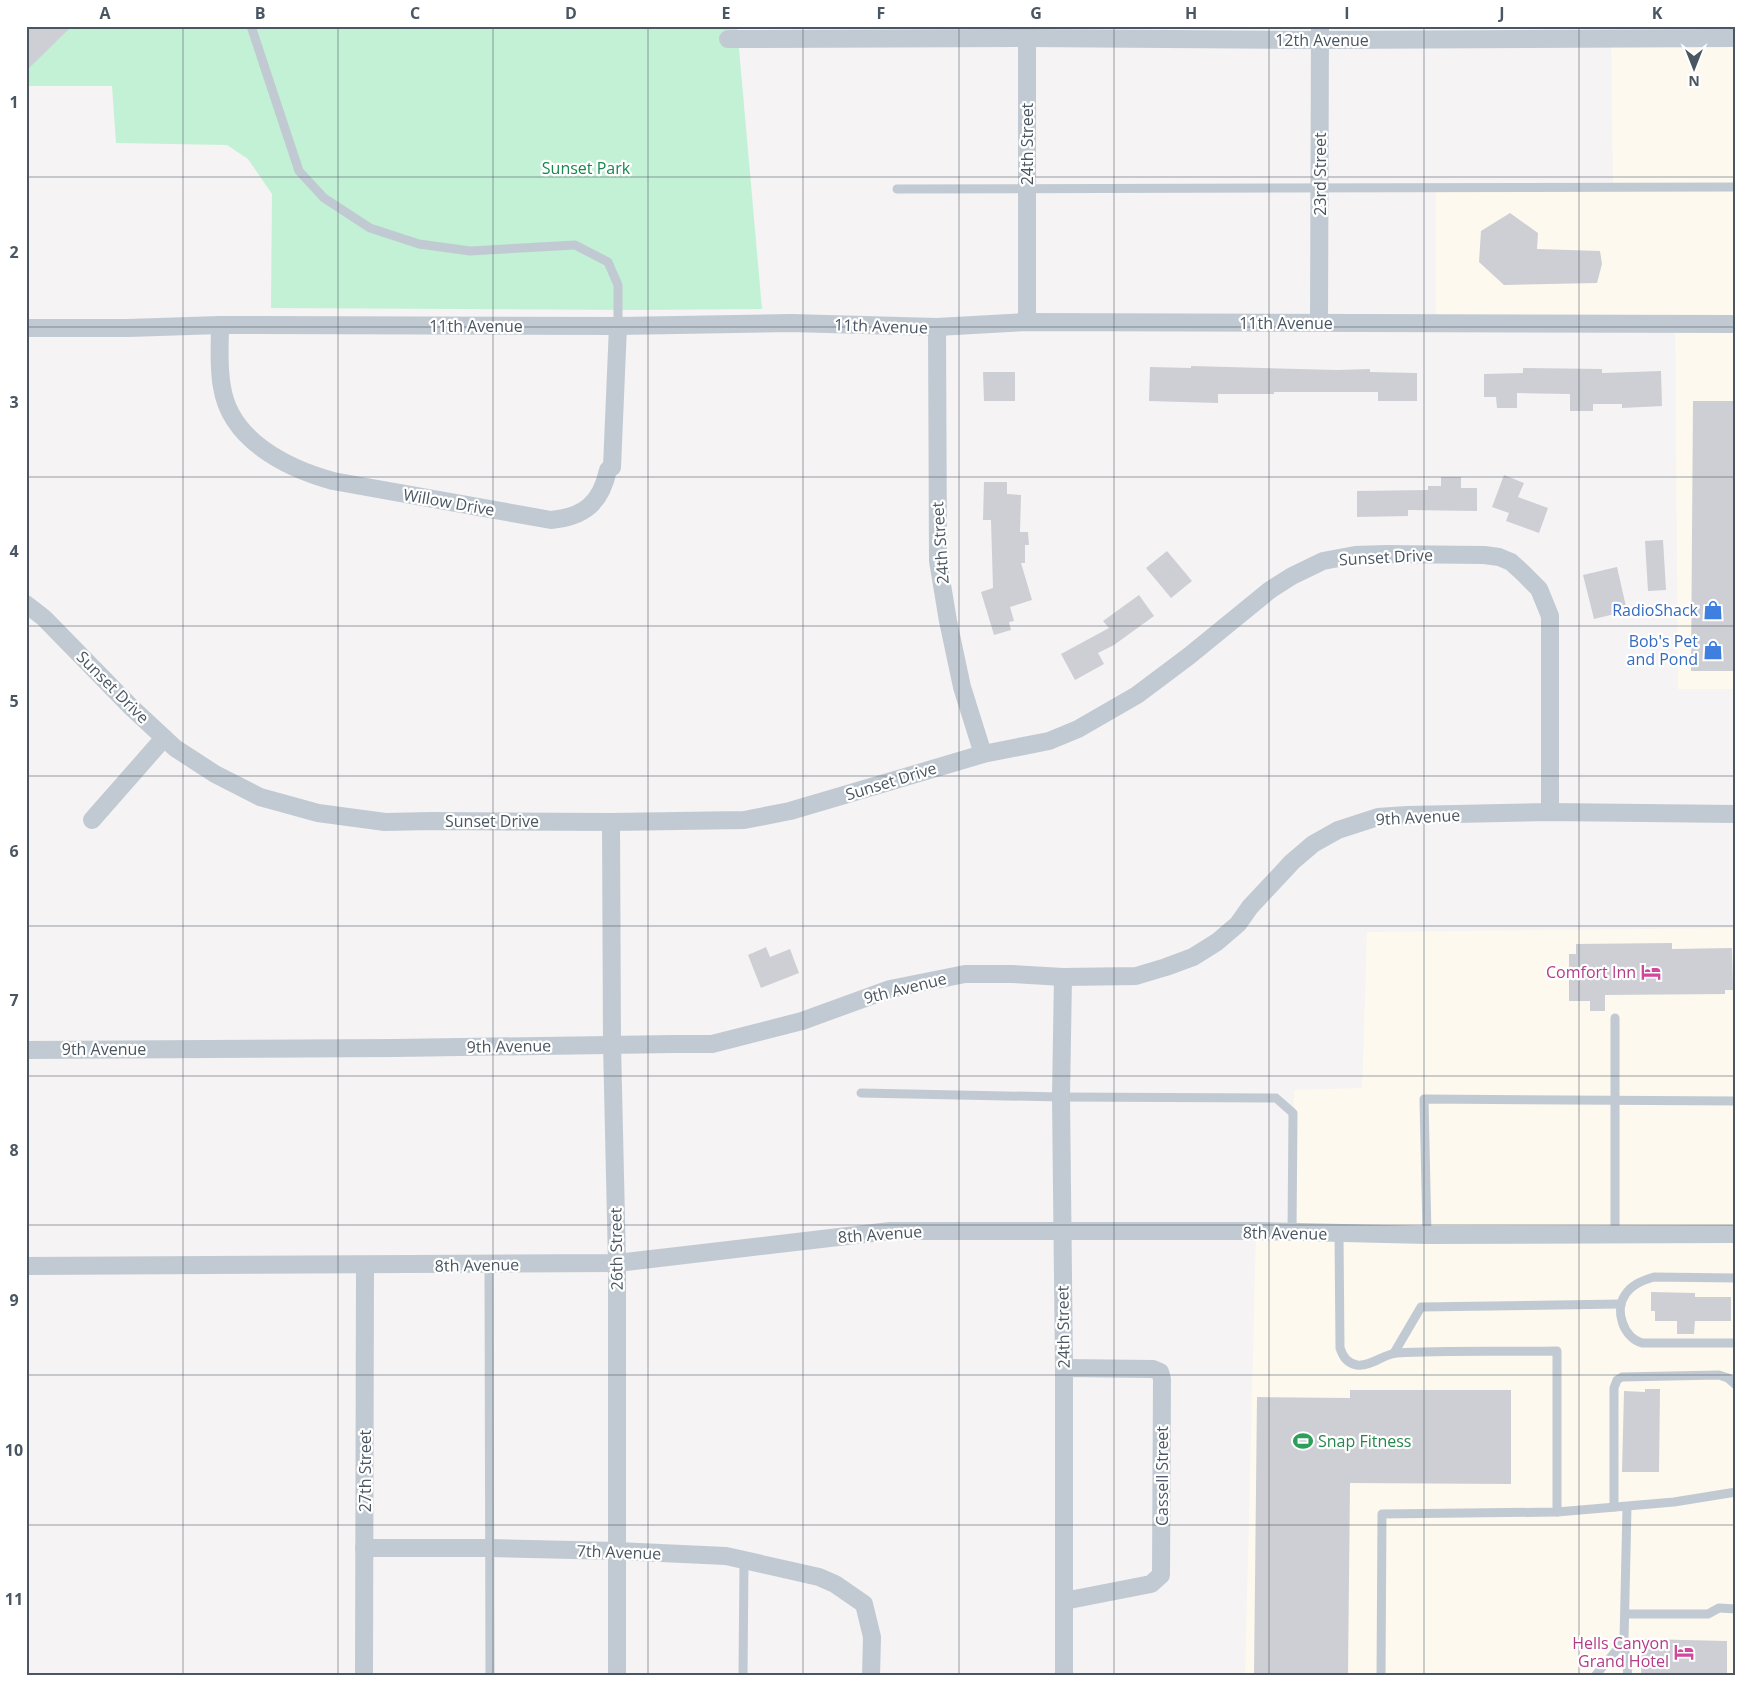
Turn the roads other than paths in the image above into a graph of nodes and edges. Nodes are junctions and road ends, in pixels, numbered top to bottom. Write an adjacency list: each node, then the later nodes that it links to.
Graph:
1 (251, 26): 14 (lane)
2 (1027, 32): 3 (street, 12th Avenue); 5 (street, 12th Avenue); 6 (street, 24th Street)
3 (1321, 33): 4 (street, 12th Avenue); 7 (street, 23rd Street)
4 (1736, 38)
5 (728, 39)
6 (1027, 188): 7 (lane); 9 (lane); 10 (street, 24th Street)
7 (1320, 188): 8 (lane); 11 (street, 23rd Street)
8 (1736, 188)
9 (898, 189)
10 (1027, 322): 11 (street, 11th Avenue); 15 (street, 11th Avenue)
11 (1320, 323): 12 (street, 11th Avenue)
12 (1736, 324)
13 (220, 325): 14 (street, 11th Avenue); 14 (street, Willow Drive); 16 (street, 11th Avenue)
14 (618, 326): 15 (street, 11th Avenue)
15 (937, 327): 19 (street, 24th Street)
16 (26, 328)
17 (26, 604): 18 (street, Sunset Drive)
18 (164, 738): 22 (street); 23 (street, Sunset Drive)
19 (983, 754): 20 (street, Sunset Drive); 23 (street, Sunset Drive)
20 (1550, 812): 21 (street, 9th Avenue); 24 (street, 9th Avenue)
21 (1736, 814)
22 (92, 820)
23 (612, 822): 26 (street, 26th Street)
24 (1063, 977): 26 (street, 9th Avenue); 29 (street, 24th Street)
25 (1615, 1018): 30 (lane)
26 (612, 1044): 27 (street, 9th Avenue); 38 (street, 26th Street)
27 (26, 1050)
28 (861, 1093): 29 (lane)
29 (1061, 1096): 32 (street, 24th Street); 33 (lane)
30 (1615, 1100): 31 (lane); 35 (lane); 37 (lane)
31 (1736, 1101)
32 (1062, 1232): 33 (street, 8th Avenue); 38 (street, 8th Avenue); 46 (street, 24th Street)
33 (1292, 1233): 34 (street, 8th Avenue)
34 (1339, 1234): 37 (street, 8th Avenue); 45 (lane)
35 (1614, 1234): 36 (street, 8th Avenue); 37 (street, 8th Avenue)
36 (1736, 1234)
37 (1426, 1235)
38 (617, 1263): 39 (street, 8th Avenue); 54 (street, 26th Street)
39 (489, 1265): 41 (street, 8th Avenue); 53 (lane)
40 (26, 1266): 41 (street, 8th Avenue)
41 (366, 1266): 52 (street, 27th Street)
42 (1736, 1278): 43 (lane)
43 (1621, 1304): 44 (lane); 45 (lane)
44 (1736, 1343)
45 (1394, 1354): 51 (lane)
46 (1064, 1368): 56 (street, 24th Street); 56 (street, Cassell Street)
47 (1736, 1385): 49 (lane)
48 (1736, 1492): 50 (lane)
49 (1614, 1507): 50 (lane); 51 (lane)
50 (1627, 1507): 58 (lane)
51 (1556, 1512): 66 (lane)
52 (364, 1548): 53 (street, 7th Avenue); 60 (street, 27th Street)
53 (490, 1548): 54 (street, 7th Avenue); 61 (lane)
54 (617, 1551): 55 (street, 7th Avenue); 62 (street, 26th Street)
55 (744, 1560): 63 (lane); 64 (street, 7th Avenue)
56 (1064, 1601): 65 (street, 24th Street)
57 (1736, 1608): 58 (lane)
58 (1626, 1614): 59 (lane)
59 (1624, 1641): 67 (lane); 68 (lane)
60 (364, 1676)
61 (490, 1676)
62 (617, 1676)
63 (743, 1676)
64 (871, 1676)
65 (1064, 1676)
66 (1381, 1676)
67 (1595, 1676)
68 (1628, 1676)

